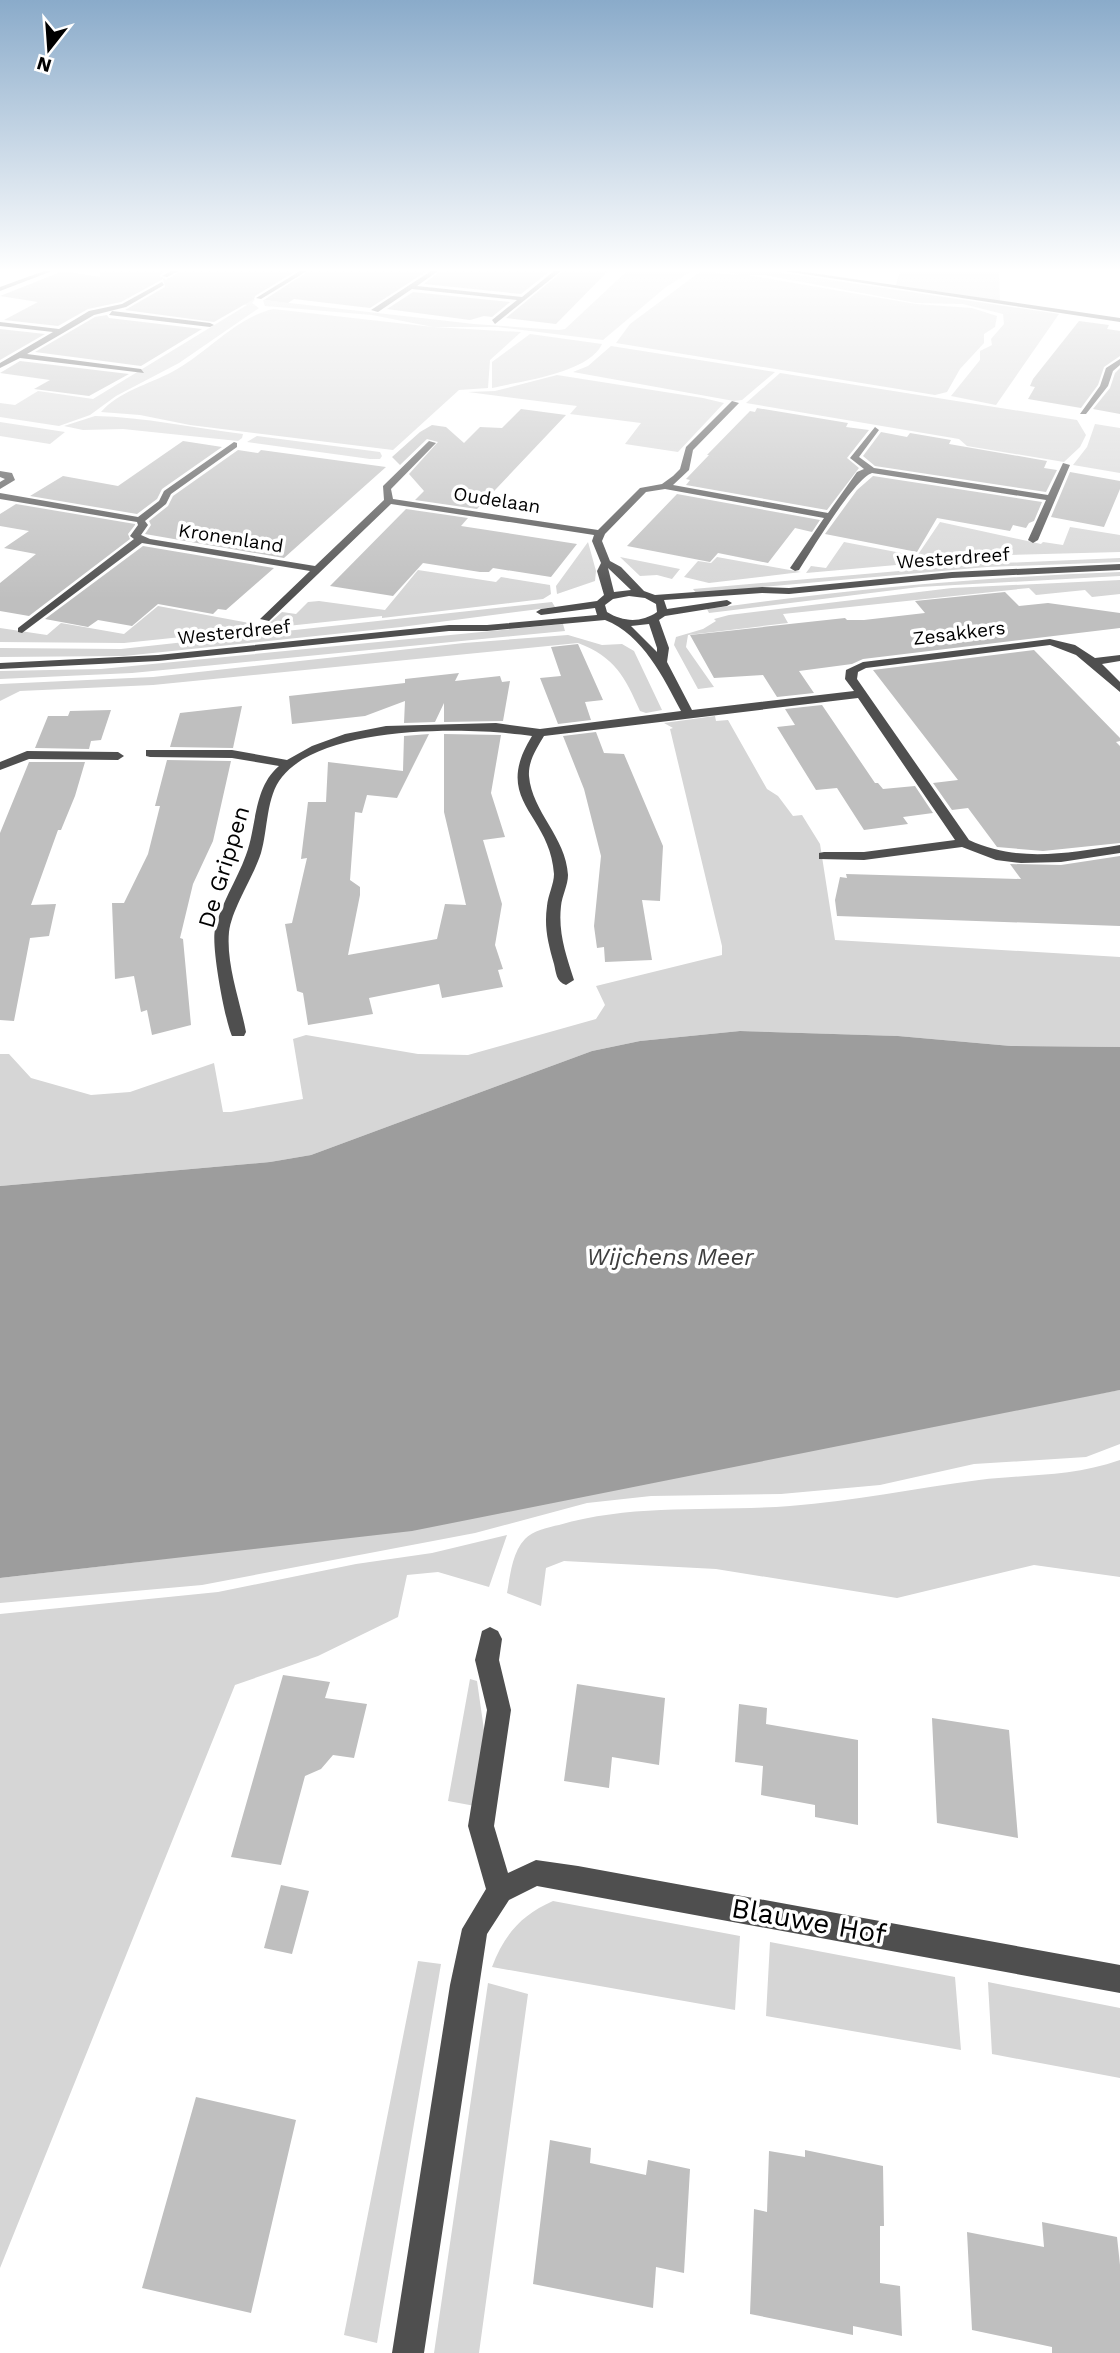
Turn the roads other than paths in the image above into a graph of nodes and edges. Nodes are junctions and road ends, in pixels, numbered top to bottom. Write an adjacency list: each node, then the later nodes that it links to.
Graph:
1 (1106, 381): 3 (street)
2 (735, 403): 11 (street)
3 (1083, 411)
4 (875, 430): 8 (street)
5 (432, 443): 14 (street, Kronenland)
6 (234, 446): 16 (street, Kronenland)
7 (1066, 466): 13 (street)
8 (871, 470): 13 (street); 15 (street)
9 (0, 474): 10 (street)
10 (0, 486)
11 (665, 486): 15 (street); 17 (street)
12 (0, 496): 16 (street)
13 (1051, 498): 19 (street)
14 (389, 501): 17 (street, Oudelaan); 23 (street, Kronenland)
15 (832, 517): 22 (street)
16 (140, 520): 18 (street)
17 (600, 533): 20 (street)
18 (140, 540): 23 (street, Kronenland); 34 (street)
19 (1033, 540)
20 (606, 563): 25 (street); 26 (street)
21 (1120, 566): 24 (street, Westerdreef)
22 (795, 568)
23 (316, 569): 31 (street, Kronenland)
24 (789, 591): 27 (street, Westerdreef); 29 (street, Westerdreef)
25 (640, 593): 26 (street); 27 (street)
26 (610, 596): 28 (street)
27 (655, 598): 29 (street)
28 (600, 604): 30 (street); 33 (street, Westerdreef)
29 (657, 616): 32 (street, Westerdreef); 36 (street)
30 (607, 617): 32 (street); 33 (street, Westerdreef)
31 (265, 618)
32 (620, 622): 36 (street)
33 (449, 628): 38 (street, Westerdreef)
34 (22, 630)
35 (1120, 658): 37 (street)
36 (661, 662): 41 (street)
37 (1094, 662): 39 (street, Zesakkers); 40 (street, Zesakkers)
38 (0, 664)
39 (1120, 689)
40 (861, 694): 41 (street); 47 (street)
41 (688, 714): 42 (street, De Grippen)
42 (540, 733): 45 (street, De Grippen); 50 (street)
43 (150, 753): 45 (street)
44 (118, 756): 46 (street)
45 (289, 764): 51 (street, De Grippen)
46 (0, 766)
47 (964, 844): 48 (street); 49 (street)
48 (1120, 849)
49 (824, 856)
50 (566, 980)
51 (238, 1032)
52 (490, 1639): 53 (street)
53 (500, 1891): 54 (street, Blauwe Hof); 55 (street)
54 (1120, 1979)
55 (408, 2353)

